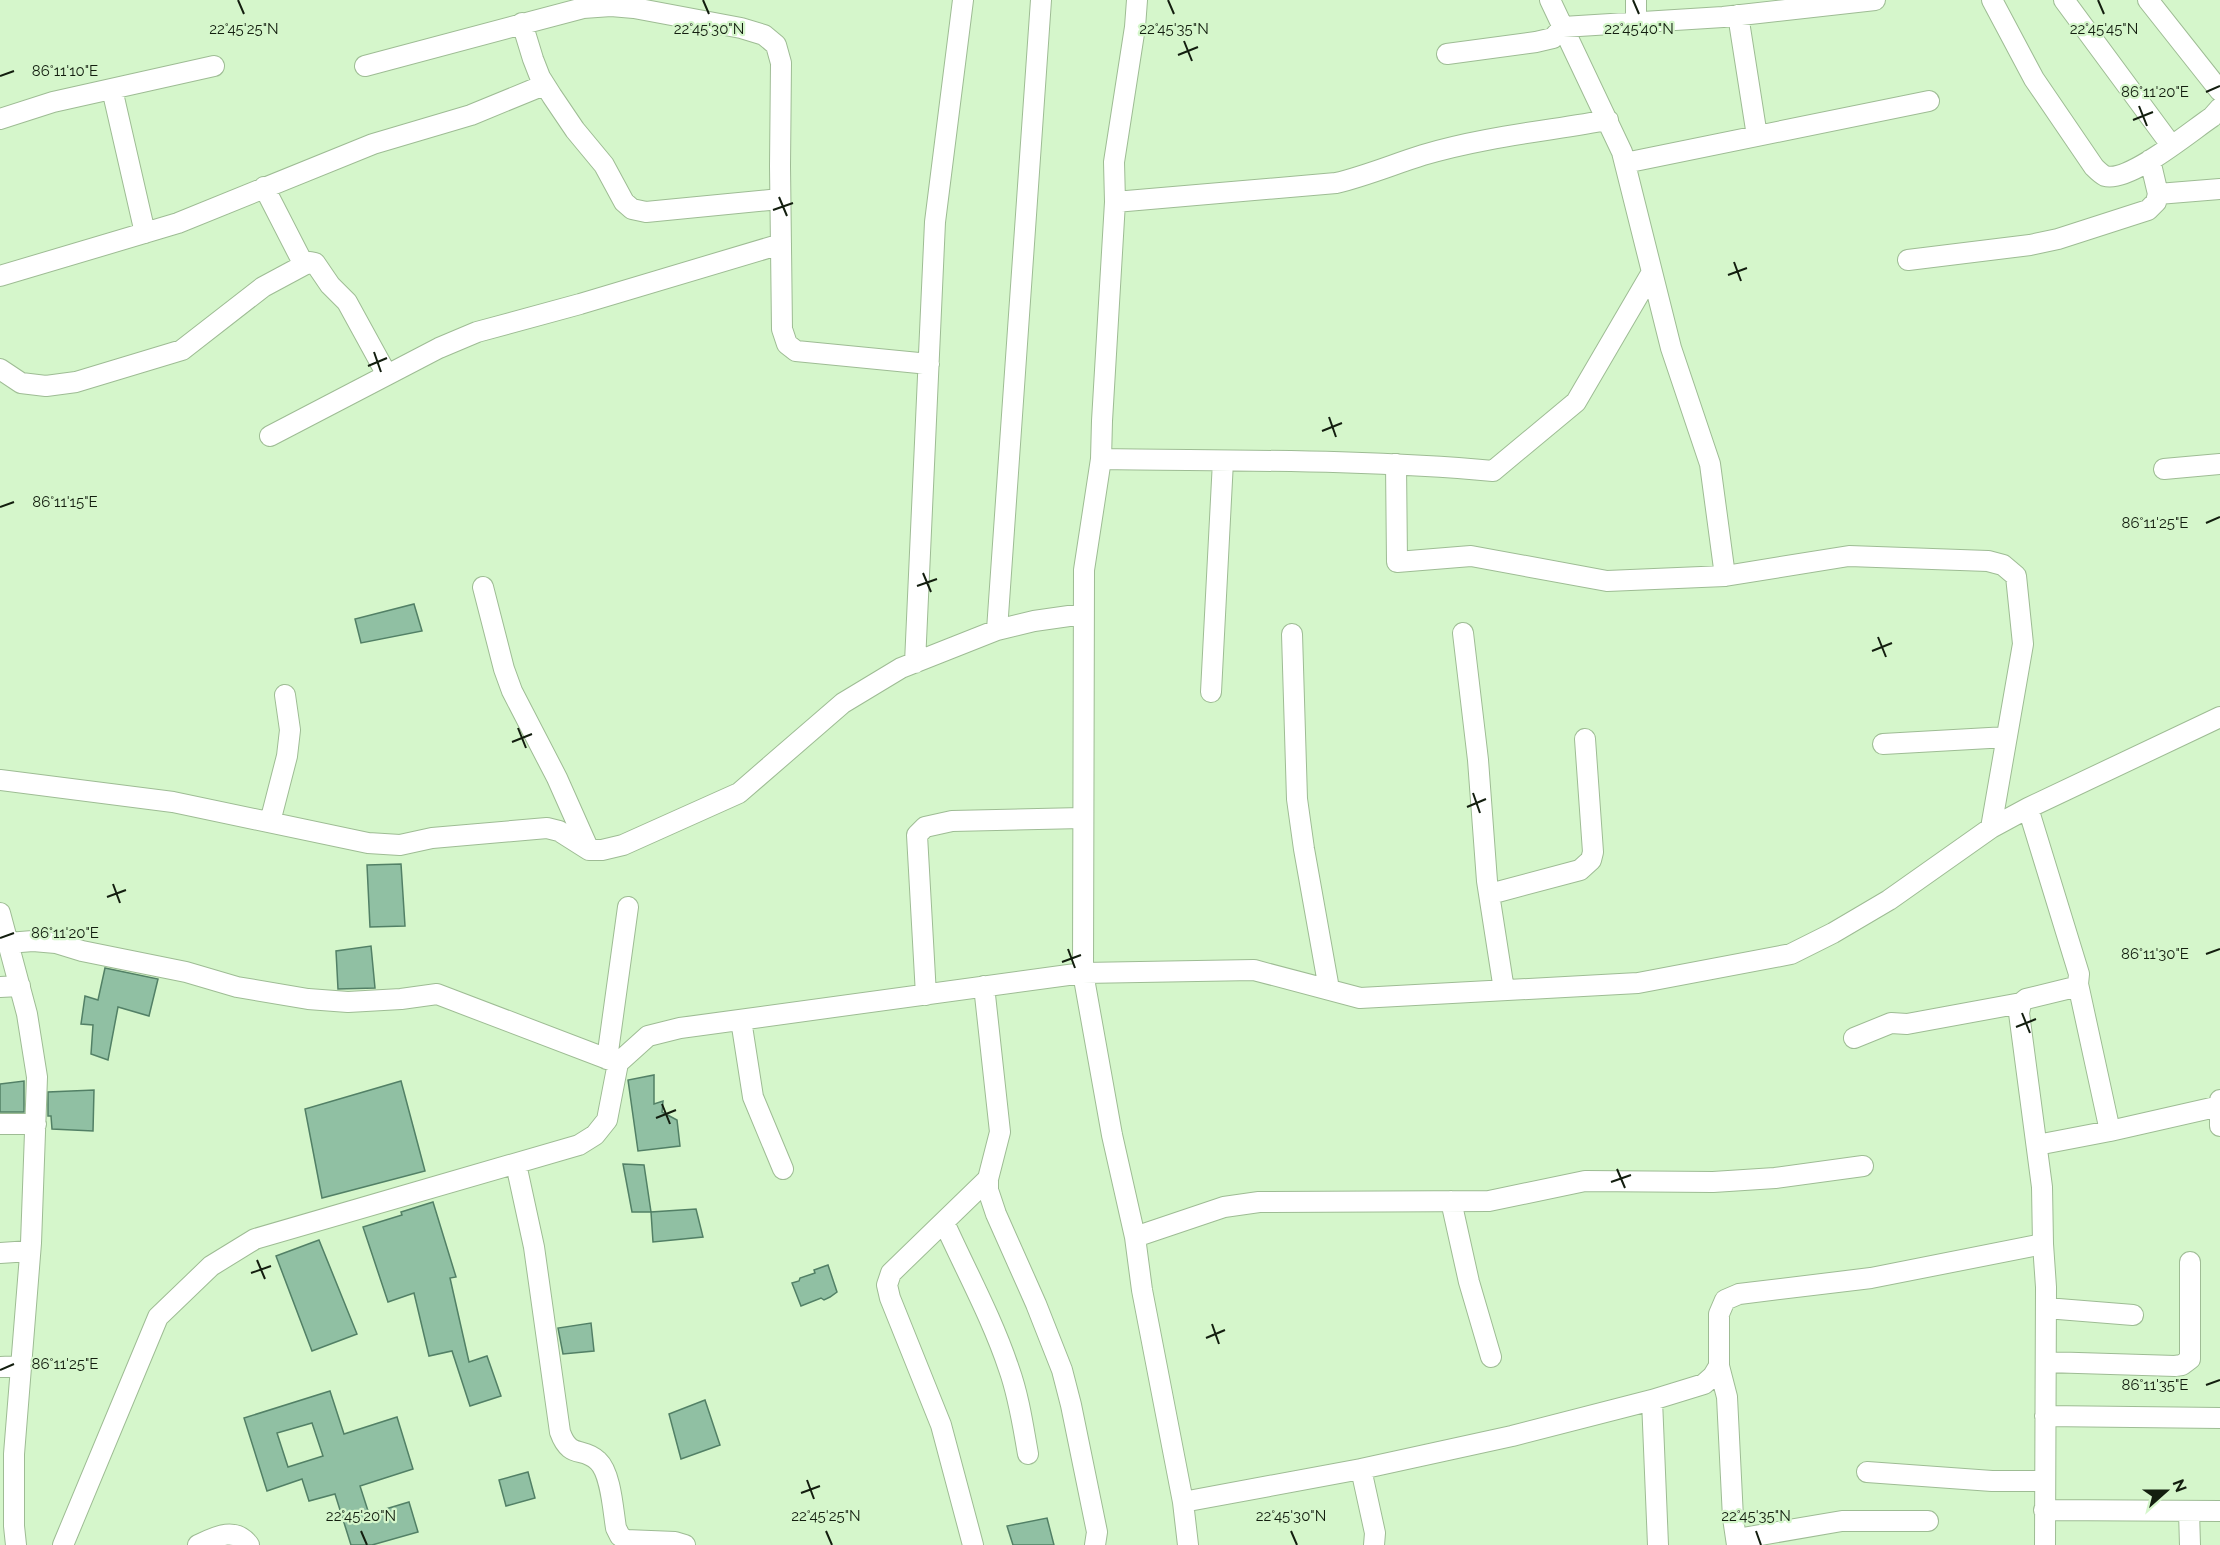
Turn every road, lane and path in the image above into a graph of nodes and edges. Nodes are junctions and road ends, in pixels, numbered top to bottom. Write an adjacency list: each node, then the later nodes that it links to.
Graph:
1 (963, 0): 40 (street)
2 (1041, 0): 52 (street)
3 (1137, 0): 33 (street)
4 (1550, 0): 14 (street)
5 (1636, 0): 12 (street)
6 (1875, 0): 11 (street)
7 (1992, 0): 27 (street)
8 (2064, 0): 26 (street)
9 (2148, 0): 20 (street)
10 (587, 4): 13 (street); 32 (street)
11 (1738, 15): 12 (street); 25 (street)
12 (1636, 22): 14 (street)
13 (522, 24): 17 (street); 18 (street)
14 (1563, 27): 15 (street); 24 (street)
15 (1447, 54)
16 (214, 66): 19 (street)
17 (365, 66)
18 (544, 85): 29 (street); 32 (street)
19 (112, 89): 23 (street); 34 (street)
20 (2220, 92)
21 (1929, 101): 25 (street)
22 (2220, 108): 26 (street)
23 (0, 119)
24 (1608, 120): 28 (street); 33 (street)
25 (1756, 136): 28 (street)
26 (2171, 145): 27 (street)
27 (2150, 160): 31 (street)
28 (1625, 163): 38 (street)
29 (264, 187): 34 (street); 37 (street)
30 (2220, 189): 31 (street)
31 (2157, 194): 36 (street)
32 (780, 199): 35 (street)
33 (1115, 202): 44 (street)
34 (146, 233): 39 (street)
35 (781, 244): 40 (street); 42 (street)
36 (1908, 260)
37 (304, 265): 41 (street); 42 (street)
38 (1652, 272): 46 (street); 49 (street)
39 (0, 276)
40 (929, 364): 55 (street)
41 (0, 369)
42 (387, 375): 43 (street)
43 (270, 436)
44 (1101, 459): 45 (street); 51 (street)
45 (1223, 461): 46 (street); 56 (street)
46 (1395, 464): 49 (street)
47 (2220, 464): 48 (street)
48 (2163, 469)
49 (1725, 576): 59 (street)
50 (483, 587): 67 (street)
51 (1083, 614): 52 (street); 64 (street)
52 (997, 630): 55 (street)
53 (1463, 633): 68 (street)
54 (1292, 634): 76 (street)
55 (915, 663): 67 (street)
56 (1211, 692)
57 (285, 695): 65 (street)
58 (2220, 717): 63 (street)
59 (2007, 737): 61 (street); 66 (street)
60 (1585, 740): 68 (street)
61 (1883, 744)
62 (0, 780): 65 (street)
63 (2028, 808): 66 (street); 73 (street)
64 (1082, 818): 72 (street); 78 (street)
65 (270, 822): 67 (street)
66 (1990, 828): 77 (street)
67 (589, 850)
68 (1490, 894): 77 (street)
69 (628, 907): 82 (street)
70 (0, 913): 71 (street)
71 (8, 943): 74 (street); 82 (street)
72 (1083, 972): 75 (street); 76 (street); 96 (street)
73 (2078, 984): 79 (street); 88 (street)
74 (10, 986): 86 (street)
75 (984, 986): 78 (street); 93 (street)
76 (1329, 989): 77 (street)
77 (1504, 990)
78 (926, 995): 80 (street)
79 (2021, 1003): 81 (street); 89 (street)
80 (741, 1020): 82 (street); 92 (street)
81 (1854, 1038)
82 (612, 1061): 90 (street)
83 (2220, 1100): 84 (street)
84 (2220, 1106): 87 (street); 88 (street)
85 (0, 1124): 86 (street)
86 (36, 1124): 98 (street)
87 (2220, 1126)
88 (2110, 1131): 89 (street)
89 (2037, 1145): 97 (street)
90 (516, 1164): 122 (street); 125 (street)
91 (1863, 1166): 94 (street)
92 (783, 1169)
93 (988, 1179): 95 (street); 127 (street)
94 (1451, 1201): 96 (street); 103 (street)
95 (944, 1222): 111 (street); 126 (street)
96 (1135, 1237): 115 (street)
97 (2043, 1244): 101 (street); 106 (street)
98 (30, 1251): 99 (street); 105 (street)
99 (0, 1253)
100 (2190, 1262): 104 (street)
101 (2046, 1308): 102 (street); 104 (street)
102 (2133, 1315)
103 (1491, 1357)
104 (2046, 1362): 109 (street)
105 (21, 1366): 107 (street); 121 (street)
106 (1719, 1366): 108 (street); 120 (street)
107 (0, 1367)
108 (1652, 1400): 112 (street); 130 (street)
109 (2045, 1416): 110 (street); 114 (street)
110 (2220, 1418)
111 (1028, 1454)
112 (1361, 1468): 115 (street); 129 (street)
113 (1868, 1472): 114 (street)
114 (2044, 1480): 116 (street)
115 (1183, 1502): 128 (street)
116 (2044, 1510): 117 (street); 131 (street)
117 (2189, 1511): 118 (street); 132 (street)
118 (2220, 1511)
119 (1928, 1521): 120 (street)
120 (1737, 1542)
121 (16, 1545)
122 (63, 1545)
123 (198, 1545): 124 (street)
124 (249, 1545)
125 (686, 1545)
126 (973, 1545)
127 (1095, 1545)
128 (1188, 1545)
129 (1374, 1545)
130 (1658, 1545)
131 (2045, 1545)
132 (2190, 1545)

